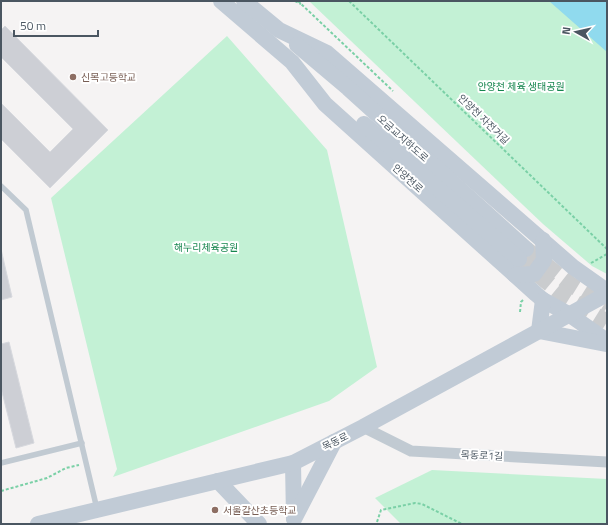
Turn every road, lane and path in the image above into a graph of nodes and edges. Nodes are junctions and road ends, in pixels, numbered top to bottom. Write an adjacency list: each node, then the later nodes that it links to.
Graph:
1 (221, 1): 7 (main road, 안양천로)
2 (244, 1): 6 (main road)
3 (295, 1): 5 (path)
4 (349, 1): 10 (path, 안양천 자전거길)
5 (303, 6)
6 (279, 30): 7 (main road, 오금교지하도로); 9 (main road)
7 (292, 62): 13 (main road, 안양천로)
8 (1, 186): 23 (lane)
9 (543, 240): 13 (main road); 14 (main road)
10 (607, 249)
11 (607, 254): 12 (path)
12 (586, 266)
13 (515, 275): 16 (main road, 안양천로)
14 (607, 291)
15 (607, 294): 18 (main road, 목동로)
16 (535, 299): 17 (path); 18 (main road, 안양천로); 19 (main road)
17 (520, 312)
18 (570, 315): 19 (main road, 목동로); 20 (main road, 안양천로)
19 (539, 332): 20 (main road); 21 (main road, 목동로)
20 (607, 343)
21 (363, 427): 22 (main road, 목동로); 24 (street, 목동로1길)
22 (334, 442): 27 (main road, 목동로); 31 (main road)
23 (82, 443): 25 (lane); 26 (lane)
24 (607, 462)
25 (1, 463)
26 (86, 463): 29 (path); 30 (lane)
27 (292, 463): 28 (main road, 목동로); 31 (main road)
28 (218, 481): 30 (main road, 목동로); 34 (main road)
29 (1, 491)
30 (98, 510): 33 (main road, 목동로)
31 (293, 522)
32 (377, 522): 35 (path)
33 (38, 524)
34 (259, 524)
35 (462, 524)

